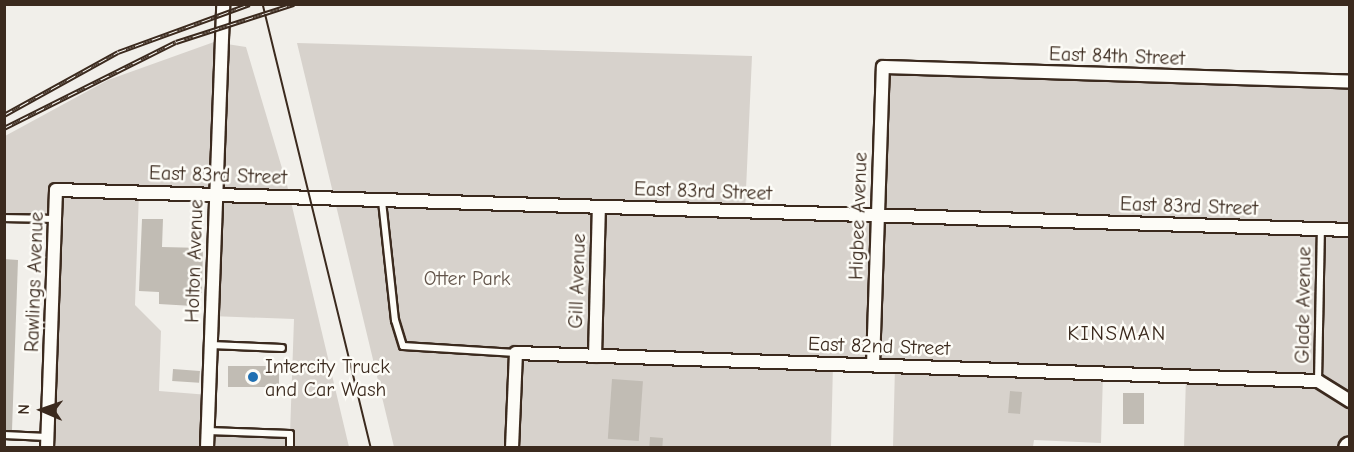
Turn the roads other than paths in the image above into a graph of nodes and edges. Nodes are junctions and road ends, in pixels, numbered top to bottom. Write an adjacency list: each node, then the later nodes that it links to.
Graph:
1 (223, 4): 5 (street, Holton Avenue)
2 (883, 67): 3 (street, East 84th Street); 8 (street, Higbee Avenue)
3 (1350, 82)
4 (56, 190): 5 (street, East 83rd Street); 10 (street, Rawlings Avenue)
5 (216, 195): 6 (street, East 83rd Street); 13 (street, Holton Avenue)
6 (382, 201): 7 (street, East 83rd Street); 15 (lane, East 82nd Street)
7 (599, 207): 8 (street, East 83rd Street); 16 (street, Gill Avenue)
8 (878, 216): 11 (street, East 83rd Street); 17 (street, Higbee Avenue)
9 (4, 218): 10 (lane)
10 (55, 219): 22 (street, Rawlings Avenue)
11 (1321, 230): 12 (street, East 83rd Street); 18 (lane, Glade Avenue)
12 (1350, 230)
13 (210, 345): 14 (lane); 20 (street, Holton Avenue)
14 (282, 348)
15 (516, 353): 16 (street, East 82nd Street); 25 (street)
16 (595, 356): 17 (street, East 82nd Street)
17 (873, 365): 18 (street, East 82nd Street)
18 (1318, 381): 19 (street, East 82nd Street)
19 (1350, 400)
20 (207, 431): 23 (street, Holton Avenue); 24 (lane)
21 (4, 435): 22 (lane)
22 (47, 442)
23 (207, 447)
24 (290, 447)
25 (512, 447)

